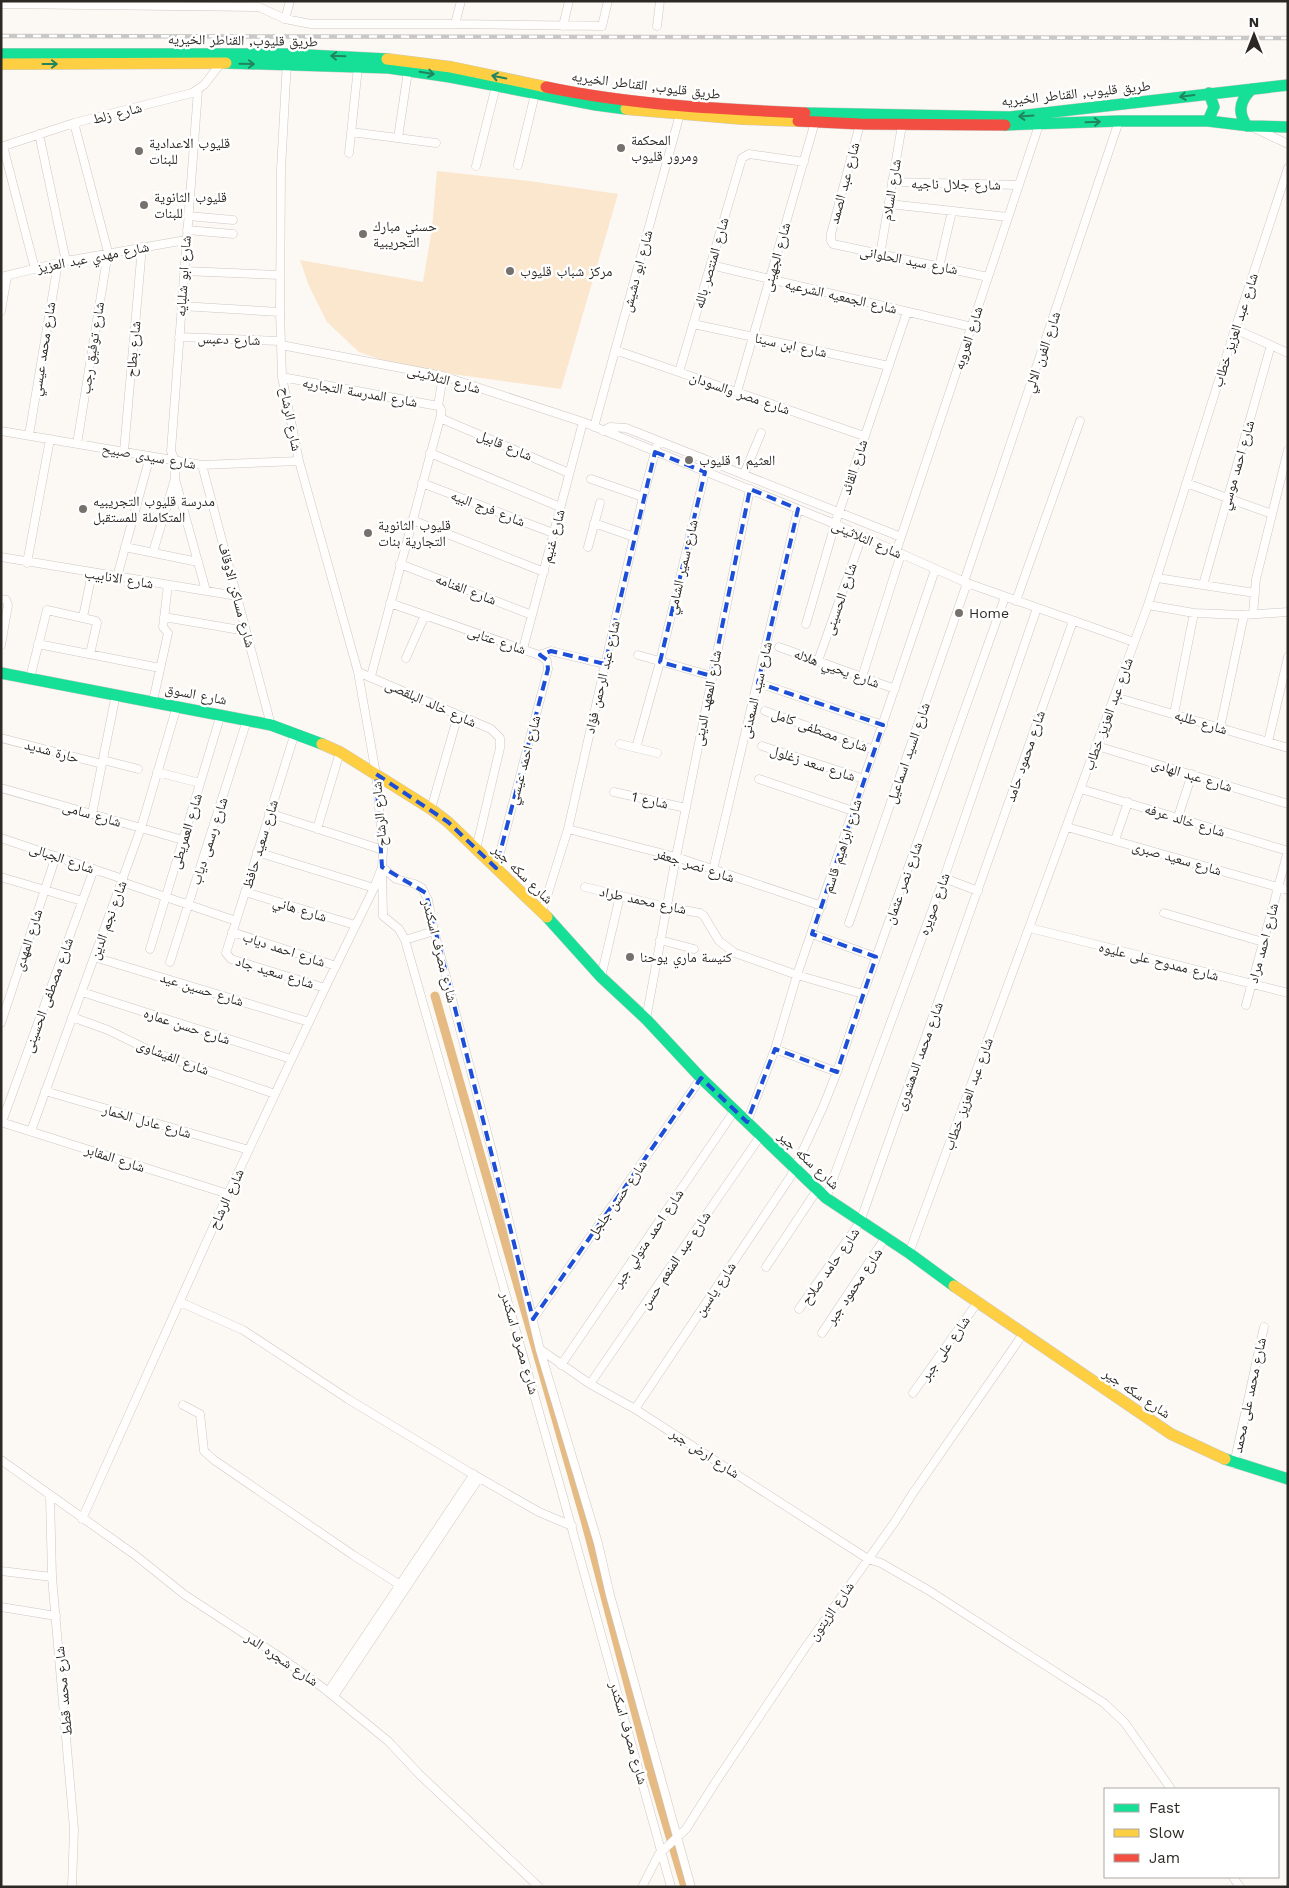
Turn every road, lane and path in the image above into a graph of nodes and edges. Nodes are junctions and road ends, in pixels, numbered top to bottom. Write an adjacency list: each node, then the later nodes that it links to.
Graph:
1 (290, 1): 8 (street)
2 (461, 1): 9 (street)
3 (569, 1): 10 (street)
4 (608, 1): 10 (street)
5 (660, 1): 11 (street)
6 (1, 4): 7 (street)
7 (242, 4): 8 (street)
8 (285, 19): 9 (street)
9 (455, 24): 10 (street)
10 (563, 26)
11 (657, 26)
12 (1, 54): 13 (main road, طريق قليوب, القناطر الخيريه)
13 (287, 60): 14 (main road, طريق قليوب, القناطر الخيريه, one-way to 13); 16 (main road, طريق قليوب, القناطر الخيريه); 23 (main road, طريق قليوب, القناطر الخيريه, one-way to 13); 65 (street, شارع الرشاح)
14 (221, 63): 15 (main road, طريق قليوب, القناطر الخيريه, one-way to 14); 20 (street, شارع زلط)
15 (1, 64)
16 (358, 66): 17 (main road, طريق قليوب, القناطر الخيريه); 34 (street)
17 (408, 70): 19 (main road, طريق قليوب, القناطر الخيريه, one-way to 19); 36 (street)
18 (1288, 85): 21 (main road, طريق قليوب, القناطر الخيريه)
19 (496, 86): 22 (main road, طريق قليوب, القناطر الخيريه); 43 (street)
20 (198, 90): 28 (street, شارع زلط); 49 (street, شارع ابو شلبايه)
21 (1252, 90): 23 (main road, طريق قليوب, القناطر الخيريه); 32 (main road)
22 (535, 94): 24 (main road, طريق قليوب, القناطر الخيريه); 42 (street)
23 (1209, 94): 26 (main road)
24 (680, 114): 27 (main road, طريق قليوب, القناطر الخيريه); 80 (street, شارع ابو دشيش)
25 (1119, 121): 26 (main road, طريق قليوب, القناطر الخيريه); 31 (main road, طريق قليوب, القناطر الخيريه, one-way to 25); 143 (street, شارع الفرن الالي)
26 (1208, 121): 32 (main road, طريق قليوب, القناطر الخيريه)
27 (815, 122): 29 (main road, طريق قليوب, القناطر الخيريه); 41 (street, شارع الجهينى)
28 (74, 124): 35 (street, شارع زلط); 57 (street)
29 (860, 124): 30 (main road, طريق قليوب, القناطر الخيريه); 55 (street, شارع عبد الصمد)
30 (902, 125): 31 (main road, طريق قليوب, القناطر الخيريه); 45 (street, شارع السلام)
31 (1039, 125): 46 (street, شارع العروبه)
32 (1248, 126): 33 (main road, طريق قليوب, القناطر الخيريه); 38 (street)
33 (1288, 127)
34 (351, 132): 36 (street); 40 (street)
35 (39, 134): 39 (street, شارع زلط); 59 (street)
36 (398, 138): 37 (street)
37 (436, 143)
38 (1288, 144)
39 (2, 146): 63 (street)
40 (349, 153)
41 (804, 162): 61 (street, شارع المنتصر بالله); 68 (street, شارع الجهينى)
42 (518, 165)
43 (476, 166)
44 (1288, 168): 75 (street, شارع عبد العزيز خطاب)
45 (892, 182): 46 (street, شارع جلال ناجيه); 47 (street, شارع السلام)
46 (1019, 185): 50 (street, شارع العروبه)
47 (889, 204): 48 (street); 58 (street, شارع السلام)
48 (952, 211): 50 (street); 62 (street)
49 (188, 216): 51 (street); 52 (street, شارع ابو شلبايه)
50 (1008, 217): 67 (street, شارع العروبه)
51 (233, 220)
52 (187, 230): 53 (street); 54 (street, شارع ابو شلبايه)
53 (233, 234)
54 (186, 240): 56 (street, شارع مهدي عبد العزيز); 64 (street, شارع ابو شلبايه)
55 (831, 241): 58 (street, شارع سيد الحلوانى)
56 (142, 247): 57 (street, شارع مهدي عبد العزيز); 101 (street, شارع بطاح)
57 (108, 252): 59 (street, شارع مهدي عبد العزيز); 99 (street, شارع توفيق رجب)
58 (880, 254): 62 (street, شارع سيد الحلوانى)
59 (66, 260): 60 (street, شارع مهدي عبد العزيز)
60 (58, 263): 63 (street, شارع مهدي عبد العزيز); 95 (street, شارع محمد عيسي)
61 (711, 265): 68 (street, شارع الجمعيه الشرعيه); 73 (street, شارع المنتصر بالله)
62 (939, 266): 67 (street, شارع سيد الحلوانى)
63 (35, 268): 66 (street, شارع مهدي عبد العزيز)
64 (184, 270): 65 (street); 69 (street, شارع ابو شلبايه)
65 (280, 275): 71 (street, شارع الرشاح)
66 (4, 276): 70 (street)
67 (988, 276): 74 (street, شارع العروبه)
68 (770, 279): 72 (street, شارع الجمعيه الشرعيه); 77 (street, شارع الجهينى)
69 (181, 306): 71 (street); 76 (street, شارع ابو شلبايه)
70 (1, 311)
71 (280, 312): 78 (street, شارع الرشاح)
72 (907, 312): 74 (street, شارع الجمعيه الشرعيه); 82 (street, شارع القائد)
73 (693, 324): 77 (street, شارع ابن سينا); 83 (street, شارع المنتصر بالله)
74 (972, 327): 129 (street, شارع العروبه)
75 (1235, 329): 79 (street); 114 (street, شارع عبد العزيز خطاب)
76 (179, 337): 78 (street, شارع دعبس); 106 (street, شارع ابو شلبايه)
77 (753, 337): 82 (street, شارع ابن سينا); 86 (street, شارع الجهينى)
78 (281, 343): 84 (street, شارع الثلاثينى); 85 (street, شارع الرشاح)
79 (1271, 346): 81 (street); 117 (street, شارع احمد موسي)
80 (615, 350): 83 (street, شارع مصر والسودان); 91 (street, شارع ابو دشيش)
81 (1288, 353)
82 (888, 366): 96 (street, شارع القائد)
83 (679, 372): 86 (street, شارع مصر والسودان)
84 (443, 376): 87 (street); 90 (street, شارع الثلاثينى)
85 (282, 378): 87 (street, شارع المدرسة التجاريه); 105 (street, شارع الرشاح)
86 (737, 392): 96 (street, شارع مصر والسودان)
87 (438, 406): 88 (street)
88 (440, 418): 103 (street); 109 (street, شارع قابيل)
89 (1080, 421): 151 (street)
90 (582, 422): 91 (street, شارع الثلاثينى); 109 (street, شارع غنيم)
91 (594, 427): 93 (street, شارع الثلاثينى)
92 (1, 431): 95 (street, شارع سيدى صبيح)
93 (603, 431): 98 (street, شارع الثلاثينى); 102 (street, شارع الثلاثينى)
94 (761, 433): 110 (street)
95 (29, 435): 97 (street, شارع سيدى صبيح)
96 (864, 436): 121 (street, شارع القائد)
97 (50, 439): 99 (street, شارع سيدى صبيح); 136 (street)
98 (658, 440): 102 (street, شارع عبد الرحمن فؤاد); 110 (street, شارع الثلاثينى)
99 (77, 444): 101 (street, شارع سيدى صبيح)
100 (1288, 450): 122 (street)
101 (124, 451): 104 (street, شارع سيدى صبيح)
102 (655, 452): 108 (street, شارع الثلاثينى); 116 (street, شارع عبد الرحمن فؤاد)
103 (430, 453): 113 (street); 119 (street)
104 (150, 456): 106 (street, شارع سيدى صبيح); 130 (street)
105 (299, 460): 107 (street, شارع سيدى صبيح); 180 (street, شارع الرشاح)
106 (175, 461): 107 (street, شارع سيدى صبيح); 112 (street, شارع ابو شلبايه)
107 (202, 465): 148 (street, شارع مساكن الاوقاف)
108 (705, 472): 115 (street, شارع الثلاثينى); 177 (street, شارع سمير الشامي)
109 (569, 473): 119 (street, شارع غنيم)
110 (744, 474): 121 (street, شارع الثلاثينى)
111 (592, 478): 116 (street)
112 (175, 479): 132 (street); 135 (street)
113 (422, 482): 123 (street); 126 (street, شارع فرج البيه)
114 (1186, 483): 117 (street); 142 (street, شارع عبد العزيز خطاب)
115 (750, 489): 120 (street, شارع الثلاثينى); 183 (street, شارع المعهد الدينى)
116 (643, 497): 128 (street, شارع عبد الرحمن فؤاد)
117 (1228, 498): 122 (street); 145 (street, شارع احمد موسي)
118 (600, 503): 124 (street)
119 (560, 507): 126 (street, شارع غنيم)
120 (798, 509): 125 (street, شارع الثلاثينى); 186 (street, شارع سيد السعدنى)
121 (840, 512): 125 (street, شارع القائد); 129 (street, شارع الثلاثينى)
122 (1272, 514): 147 (street)
123 (412, 520): 137 (street); 139 (street)
124 (594, 523): 128 (street); 131 (street)
125 (835, 524): 127 (street, شارع الثلاثينى); 163 (street, شارع القائد)
126 (553, 533): 139 (street, شارع غنيم)
127 (862, 536): 133 (street, شارع الثلاثينى); 176 (street, شارع الحسينى)
128 (634, 537): 178 (street, شارع عبد الرحمن فؤاد)
129 (901, 537): 133 (street, شارع العروبه)
130 (125, 547): 132 (street); 141 (street)
131 (588, 547)
132 (153, 552): 135 (street)
133 (899, 553): 138 (street, شارع الثلاثينى); 184 (street, شارع العروبه)
134 (1, 557): 136 (street, شارع الانابيب)
135 (198, 562): 146 (street)
136 (27, 563): 140 (street, شارع الانابيب)
137 (400, 564): 152 (street); 159 (street, شارع الغنامه)
138 (935, 570): 143 (street, شارع الثلاثينى); 187 (street, شارع ابراهيم قاسم)
139 (544, 572): 159 (street, شارع غنيم)
140 (92, 574): 141 (street, شارع الانابيب); 160 (street)
141 (117, 577): 144 (street, شارع الانابيب)
142 (1157, 578): 145 (street); 153 (street, شارع عبد العزيز خطاب)
143 (965, 582): 149 (street, شارع الثلاثينى); 267 (street, شارع السيد اسماعيل)
144 (168, 585): 146 (street, شارع الانابيب); 161 (street)
145 (1203, 585): 147 (street)
146 (206, 591): 148 (street, شارع الانابيب)
147 (1255, 593): 157 (street)
148 (237, 596): 164 (street, شارع مساكن الاوقاف)
149 (1005, 597): 151 (street, شارع الثلاثينى); 279 (street, شارع نصر عثمان)
150 (1, 599): 165 (street)
151 (1016, 601): 154 (street, شارع الثلاثينى)
152 (390, 603): 158 (street, شارع عتابى); 182 (street)
153 (1148, 605): 156 (street); 166 (street, شارع عبد العزيز خطاب)
154 (1037, 608): 162 (street, شارع الثلاثينى); 248 (street, شارع صويره)
155 (1288, 612): 157 (street)
156 (1194, 613): 157 (street); 194 (street)
157 (1248, 614): 199 (street)
158 (425, 615): 170 (street, شارع عتابى); 175 (street)
159 (532, 615): 170 (street, شارع غنيم)
160 (83, 617): 167 (street); 171 (street)
161 (164, 618): 164 (street); 179 (street)
162 (1073, 621): 166 (street, شارع الثلاثينى); 256 (street, شارع محمود حامد)
163 (806, 624)
164 (246, 631): 197 (street, شارع مساكن الاوقاف)
165 (2, 637): 168 (street)
166 (1134, 642): 189 (street, شارع عبد العزيز خطاب)
167 (38, 644): 171 (street); 185 (street)
168 (1, 645)
169 (780, 647): 176 (street, شارع يحيي هلاله)
170 (523, 649): 172 (street, شارع عتابى)
171 (90, 654): 179 (street)
172 (540, 655): 178 (street, شارع عتابى); 244 (street, شارع احمد عيسي)
173 (638, 655): 177 (street)
174 (1288, 657): 202 (street)
175 (406, 658)
176 (818, 661): 184 (street, شارع يحيي هلاله)
177 (660, 662): 183 (street); 206 (street, شارع سمير الشامي)
178 (605, 664): 233 (street, شارع عبد الرحمن فؤاد)
179 (160, 668): 190 (street)
180 (358, 672): 182 (street, شارع خالد البلقصى); 214 (street, شارع الرشاح)
181 (1, 673): 185 (main road, شارع السوق)
182 (371, 676): 195 (street, شارع خالد البلقصى)
183 (712, 676): 224 (street, شارع المعهد الدينى)
184 (862, 677): 187 (street, شارع يحيي هلاله)
185 (30, 678): 188 (main road, شارع السوق)
186 (758, 682): 198 (street); 246 (street, شارع سيد السعدنى)
187 (895, 689): 198 (street, شارع ابراهيم قاسم)
188 (116, 694): 190 (main road, شارع السوق); 211 (street)
189 (1115, 696): 194 (street, شارع طلبه); 205 (street, شارع عبد العزيز خطاب)
190 (153, 701): 191 (main road, شارع السوق)
191 (177, 706): 193 (main road, شارع السوق); 213 (street, شارع نجم الدين)
192 (765, 711): 208 (street, شارع مصطفى كامل)
193 (221, 714): 196 (main road, شارع السوق); 218 (street, شارع العمريطى)
194 (1174, 714): 199 (street, شارع طلبه)
195 (458, 715): 225 (street); 237 (street, شارع خالد البلقصى)
196 (247, 720): 197 (main road, شارع السوق); 261 (street, شارع رسمى دياب)
197 (271, 725): 200 (main road, شارع السوق)
198 (883, 725): 208 (street, شارع ابراهيم قاسم)
199 (1220, 728): 202 (street, شارع طلبه)
200 (295, 732): 209 (main road, شارع السوق); 227 (street, شارع سعيد حافظ)
201 (1, 738): 211 (street, حارة شديد)
202 (1268, 742): 207 (street, شارع طلبه)
203 (620, 744): 206 (street)
204 (762, 746): 217 (street, شارع سعد زغلول)
205 (1097, 746): 215 (street, شارع عبد الهادى); 220 (street, شارع عبد العزيز خطاب)
206 (636, 748): 210 (street)
207 (1288, 748)
208 (874, 750): 217 (street, شارع ابراهيم قاسم)
209 (340, 752): 214 (main road, شارع السوق); 232 (street)
210 (657, 753)
211 (102, 762): 212 (street, حارة شديد); 228 (street)
212 (138, 769)
213 (157, 772): 218 (street); 231 (street, شارع نجم الدين)
214 (376, 774): 225 (main road, شارع سكه جير); 238 (street, شارع الرشاح)
215 (1192, 774): 223 (street, شارع عبد الهادى); 229 (street)
216 (759, 779): 226 (street)
217 (864, 779): 226 (street, شارع ابراهيم قاسم)
218 (200, 784): 235 (street, شارع العمريطى)
219 (1, 788): 228 (street, شارع سامى)
220 (1081, 790): 222 (street, شارع خالد عرفه); 230 (street, شارع عبد العزيز خطاب)
221 (614, 792): 224 (street, شارع 1)
222 (1128, 802): 229 (street, شارع خالد عرفه); 236 (street)
223 (1288, 804)
224 (686, 808): 242 (street, شارع المعهد الدينى)
225 (431, 809): 237 (main road, شارع سكه جير)
226 (853, 812): 262 (street, شارع ابراهيم قاسم)
227 (269, 813): 232 (street); 240 (street, شارع سعيد حافظ)
228 (92, 814): 231 (street, شارع سامى)
229 (1178, 817): 239 (street, شارع خالد عرفه)
230 (1067, 827): 236 (street, شارع سعيد صبرى); 269 (street, شارع عبد العزيز خطاب)
231 (141, 828): 235 (street, شارع سامى); 249 (street, شارع نجم الدين)
232 (316, 829): 238 (street)
233 (568, 830): 242 (street, شارع نصر جعفر); 264 (street, شارع عبد الرحمن فؤاد)
234 (1, 838): 241 (street, شارع الجبالى)
235 (183, 840): 259 (street, شارع العمريطى)
236 (1115, 840): 252 (street, شارع سعيد صبرى)
237 (476, 849): 244 (main road, شارع سكه جير)
238 (382, 850): 243 (street, شارع الرشاح)
239 (1288, 851): 252 (street, شارع احمد مراد)
240 (257, 852): 253 (street); 257 (street, شارع سعيد حافظ)
241 (56, 856): 245 (street, شارع الجبالى); 254 (street, شارع المهدى)
242 (676, 857): 246 (street, شارع نصر جعفر); 263 (street, شارع المعهد الدينى)
243 (382, 867): 253 (street, شارع الرشاح); 270 (street, شارع مصرف اسكندر); 273 (street, شارع مصرف اسكندر)
244 (496, 868): 264 (main road, شارع سكه جير)
245 (94, 869): 249 (street, شارع الجبالى); 260 (street, شارع مصطفى الحسينى)
246 (713, 870): 262 (street, شارع نصر جعفر)
247 (2, 877): 250 (street); 254 (street)
248 (944, 878): 256 (street); 309 (street, شارع صويره)
249 (123, 880): 259 (street, شارع الجبالى); 280 (street, شارع نجم الدين)
250 (1, 886)
251 (585, 887): 258 (street, شارع محمد طراد)
252 (1278, 887): 255 (street, شارع سعيد صبرى); 275 (street, شارع احمد مراد)
253 (374, 888): 268 (street, شارع الرشاح)
254 (44, 890): 260 (street); 294 (street, شارع المهدى)
255 (1288, 890)
256 (978, 891): 310 (street, شارع محمد الدهشورى)
257 (245, 892): 266 (street, شارع سعيد حافظ); 268 (street, شارع هاني)
258 (620, 896): 263 (street, شارع محمد طراد); 284 (street)
259 (166, 897): 261 (street, شارع الجبالى); 276 (street, شارع العمريطى)
260 (82, 901): 302 (street, شارع مصطفى الحسينى)
261 (188, 905): 266 (street, شارع الجبالى); 281 (street, شارع رسمى دياب)
262 (822, 906): 272 (street, شارع ابراهيم قاسم)
263 (666, 907): 274 (street, شارع المعهد الدينى); 283 (street, شارع محمد طراد)
264 (542, 912): 284 (main road, شارع سكه جير)
265 (1164, 913): 275 (street)
266 (236, 920): 271 (street, شارع سعيد حافظ)
267 (849, 923)
268 (355, 925): 282 (street, شارع الرشاح)
269 (1030, 928): 285 (street, شارع ممدوح على عليوه); 312 (street, شارع عبد العزيز خطاب)
270 (434, 931): 273 (street); 317 (street, شارع مصرف اسكندر)
271 (232, 932): 278 (street, شارع سعيد حافظ); 282 (street, شارع احمد دياب)
272 (812, 934): 279 (street); 283 (street, شارع ابراهيم قاسم)
273 (406, 940): 333 (street, شارع مصرف اسكندر)
274 (660, 940): 277 (street); 292 (street, شارع المعهد الدينى)
275 (1263, 942): 285 (street, شارع احمد مراد)
276 (150, 948)
277 (694, 949)
278 (226, 955): 286 (street, شارع سعيد جاد)
279 (876, 956): 289 (street, شارع نصر عثمان)
280 (94, 957): 287 (street, شارع نجم الدين); 293 (street, شارع حسين عيد)
281 (170, 962)
282 (336, 966): 286 (street, شارع الرشاح)
283 (797, 975): 289 (street, شارع محمد طراد); 295 (street, شارع ابراهيم قاسم)
284 (601, 977): 292 (main road, شارع سكه جير)
285 (1252, 984): 288 (street, شارع ممدوح على عليوه); 290 (street, شارع احمد مراد)
286 (325, 988): 293 (street, شارع الرشاح)
287 (82, 992): 291 (street, شارع نجم الدين); 296 (street, شارع حسن عماره)
288 (1288, 993)
289 (863, 994): 297 (street, شارع نصر عثمان)
290 (1246, 1005)
291 (72, 1017): 299 (street, شارع نجم الدين); 300 (street, شارع الفيشاوى)
292 (646, 1019): 298 (main road, شارع سكه جير)
293 (309, 1022): 296 (street, شارع الرشاح)
294 (1, 1024)
295 (775, 1049): 297 (street); 303 (street, شارع ابراهيم قاسم)
296 (291, 1059): 300 (street, شارع الرشاح)
297 (836, 1072): 307 (street, شارع نصر عثمان)
298 (701, 1078): 301 (main road, شارع سكه جير); 317 (street, شارع حسن جلجل)
299 (45, 1091): 304 (street, شارع نجم الدين); 306 (street, شارع عادل الخمار)
300 (275, 1094): 306 (street, شارع الرشاح)
301 (735, 1110): 303 (main road, شارع سكه جير); 322 (street, شارع احمد متولي جبر)
302 (2, 1122): 304 (street, شارع المقابر)
303 (747, 1122): 305 (main road, شارع سكه جير)
304 (31, 1131): 308 (street, شارع المقابر)
305 (761, 1135): 307 (main road, شارع سكه جير); 323 (street, شارع عبد المنعم حسن)
306 (249, 1150): 308 (street, شارع الرشاح)
307 (794, 1168): 309 (main road, شارع سكه جير); 326 (street, شارع ياسين)
308 (228, 1194): 314 (street, شارع الرشاح)
309 (822, 1194): 310 (main road, شارع سكه جير); 313 (street, شارع صويره)
310 (860, 1222): 311 (main road, شارع سكه جير); 316 (street, شارع حامد صلاح)
311 (885, 1238): 312 (main road, شارع سكه جير); 319 (street, شارع محمود جبر)
312 (909, 1254): 315 (main road, شارع سكه جير)
313 (766, 1267)
314 (180, 1302): 329 (street); 332 (street, شارع الرشاح)
315 (977, 1303): 320 (main road, شارع سكه جير); 324 (street, شارع على جبر)
316 (799, 1309)
317 (533, 1319): 321 (street, شارع مصرف اسكندر)
318 (1264, 1327): 328 (street, شارع محمد على محمد)
319 (822, 1333)
320 (1023, 1334): 328 (main road, شارع سكه جير); 334 (street, شارع الزيتون)
321 (540, 1350): 322 (street, شارع ارض جبر); 342 (street, شارع مصرف اسكندر)
322 (561, 1365): 323 (street, شارع ارض جبر)
323 (590, 1384): 326 (street, شارع ارض جبر)
324 (913, 1393)
325 (184, 1405): 337 (street)
326 (635, 1409): 334 (street, شارع ارض جبر)
327 (1, 1460): 331 (street, شارع شجره الدر)
328 (1234, 1464): 330 (main road, شارع سكه جير)
329 (476, 1476): 333 (street); 337 (street)
330 (1288, 1479)
331 (50, 1496): 332 (street, شارع شجره الدر); 336 (street, شارع محمد قطط)
332 (82, 1519): 340 (street, شارع شجره الدر)
333 (572, 1526): 343 (street, شارع مصرف اسكندر)
334 (868, 1559): 341 (street, شارع ارض جبر); 342 (street, شارع الزيتون)
335 (1, 1571): 336 (street)
336 (52, 1577): 339 (street, شارع محمد قطط)
337 (402, 1587): 340 (street)
338 (1, 1607): 339 (street)
339 (56, 1616): 344 (street, شارع محمد قطط)
340 (331, 1694): 345 (street, شارع شجره الدر)
341 (1170, 1788)
342 (678, 1838): 343 (street, شارع الزيتون); 348 (street, شارع مصرف اسكندر)
343 (662, 1851): 346 (street, شارع الزيتون); 347 (street, شارع مصرف اسكندر)
344 (72, 1887)
345 (539, 1887)
346 (642, 1887)
347 (671, 1887)
348 (691, 1887)

